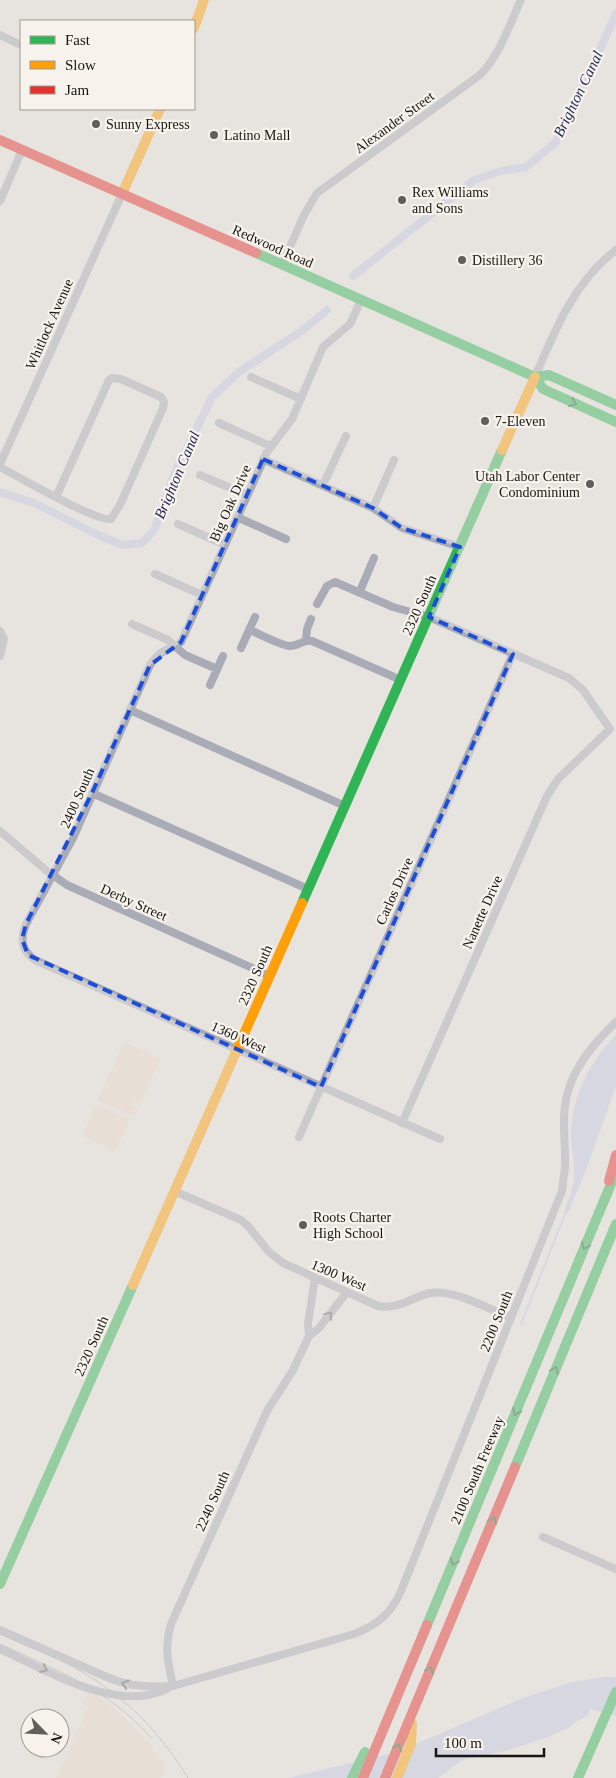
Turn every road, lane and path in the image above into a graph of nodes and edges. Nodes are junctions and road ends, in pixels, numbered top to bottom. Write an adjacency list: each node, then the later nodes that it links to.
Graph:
1 (204, 0): 3 (main road)
2 (521, 0): 12 (street, Alexander Street)
3 (195, 25)
4 (0, 35): 5 (street)
5 (20, 45)
6 (160, 110): 9 (main road)
7 (0, 140): 8 (main road, Redwood Road)
8 (22, 150): 9 (main road, Redwood Road); 10 (street)
9 (122, 194): 12 (main road, Redwood Road); 24 (street, Whitlock Avenue)
10 (0, 201)
11 (616, 250): 15 (street)
12 (282, 265): 13 (main road, Redwood Road)
13 (361, 300): 15 (main road, Redwood Road); 16 (street, Big Oak Drive)
14 (251, 377): 16 (street)
15 (535, 378): 17 (main road, Redwood Road); 18 (main road, Redwood Road, one-way to 18); 34 (main road, 2320 South)
16 (301, 399): 21 (street, Big Oak Drive)
17 (616, 405)
18 (616, 422)
19 (219, 423): 21 (street)
20 (346, 436): 26 (street)
21 (270, 446): 22 (street, Big Oak Drive)
22 (263, 459): 26 (street); 27 (street, Big Oak Drive)
23 (394, 460): 29 (street)
24 (0, 466): 28 (street)
25 (200, 474): 27 (street)
26 (323, 485): 29 (street)
27 (247, 495): 30 (street, Big Oak Drive)
28 (56, 497): 28 (street)
29 (373, 508): 34 (street)
30 (237, 517): 32 (street); 33 (street, Big Oak Drive)
31 (178, 524): 33 (street)
32 (286, 539)
33 (225, 545): 38 (street, Big Oak Drive)
34 (460, 547): 40 (main road, 2320 South)
35 (374, 558): 37 (street)
36 (155, 574): 38 (street)
37 (360, 591): 39 (street); 40 (street)
38 (202, 595): 47 (street, Big Oak Drive)
39 (317, 604)
40 (429, 616): 49 (street); 53 (main road, 2320 South)
41 (255, 618): 44 (street)
42 (312, 619): 46 (street)
43 (132, 624): 47 (street)
44 (250, 630): 46 (street); 48 (street)
45 (2, 633): 50 (street)
46 (306, 640): 53 (street)
47 (176, 647): 52 (street); 55 (street, 2400 South)
48 (241, 648)
49 (513, 654): 65 (street, Carlos Drive); 66 (street, Nanette Drive)
50 (0, 656)
51 (223, 656): 52 (street)
52 (217, 669): 54 (street)
53 (401, 680): 57 (main road, 2320 South)
54 (210, 685)
55 (130, 710): 56 (street, 2400 South); 57 (street)
56 (92, 793): 59 (street, 2400 South); 60 (street)
57 (345, 806): 60 (main road, 2320 South)
58 (0, 831): 59 (street, Derby Street)
59 (52, 875): 61 (street, 2400 South); 62 (street, Derby Street)
60 (308, 889): 62 (main road, 2320 South)
61 (28, 955): 64 (street, 1360 West)
62 (270, 976): 64 (main road, 2320 South)
63 (616, 1022): 76 (street, 2200 South)
64 (237, 1050): 65 (street, 1360 West); 71 (main road, 2320 South)
65 (321, 1087): 66 (street, 1360 West); 67 (street, Carlos Drive)
66 (402, 1123): 68 (street, 1360 West)
67 (299, 1137)
68 (440, 1139)
69 (616, 1155): 72 (main road)
70 (616, 1172): 72 (main road, 2100 South Freeway)
71 (174, 1191): 74 (street, 1300 West); 80 (main road, 2320 South)
72 (604, 1201): 81 (main road, 2100 South Freeway, one-way to 81)
73 (616, 1224): 86 (main road, one-way to 73)
74 (316, 1278): 75 (street, 1300 West); 77 (street, 2240 South)
75 (347, 1292): 76 (street, 1300 West); 77 (street, 2240 South, one-way to 75)
76 (511, 1318): 84 (street, 2200 South)
77 (309, 1336): 84 (street, 2240 South)
78 (543, 1537): 79 (street)
79 (616, 1569)
80 (0, 1584)
81 (431, 1617): 87 (main road); 88 (main road, 2100 South Freeway)
82 (0, 1630): 84 (street, one-way to 82)
83 (0, 1649): 84 (street, one-way to 84)
84 (173, 1686)
85 (616, 1692): 91 (main road)
86 (412, 1715): 89 (main road, one-way to 86); 90 (main road)
87 (352, 1778)
88 (363, 1778)
89 (385, 1778)
90 (397, 1778)
91 (578, 1778)

